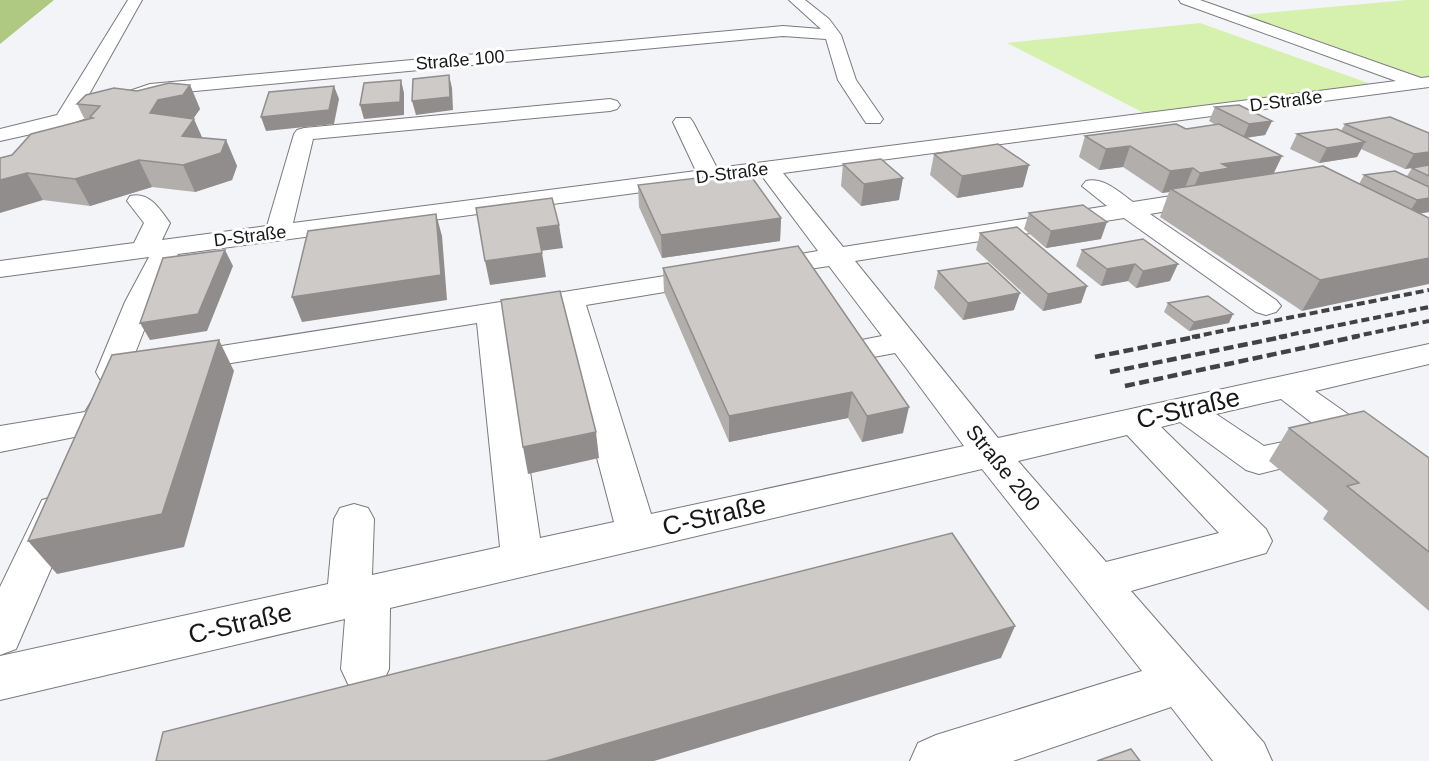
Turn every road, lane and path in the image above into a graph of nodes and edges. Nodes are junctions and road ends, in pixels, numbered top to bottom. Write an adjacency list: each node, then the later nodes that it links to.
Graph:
1 (135, 0): 7 (lane)
2 (796, 0): 4 (lane)
3 (1186, 0): 5 (lane)
4 (833, 35): 7 (lane, Straße 100); 8 (lane)
5 (1426, 84): 11 (lane, D-Straße)
6 (610, 105): 17 (lane)
7 (64, 119): 10 (lane, Straße 100)
8 (873, 119)
9 (683, 122): 12 (lane)
10 (0, 135)
11 (768, 169): 12 (lane, D-Straße); 19 (lane, Straße 200)
12 (710, 176): 17 (lane, D-Straße)
13 (1094, 186): 16 (lane)
14 (1231, 194): 16 (lane)
15 (139, 201): 18 (lane)
16 (1129, 210): 19 (lane); 22 (lane)
17 (278, 233): 18 (lane, D-Straße)
18 (156, 248): 20 (lane, D-Straße); 27 (lane)
19 (836, 256): 21 (lane); 24 (lane, Straße 200)
20 (0, 269)
21 (570, 299): 23 (lane); 35 (lane)
22 (1266, 306)
23 (490, 311): 27 (lane); 36 (lane)
24 (903, 342): 25 (lane); 33 (lane, Straße 200)
25 (852, 351)
26 (1423, 361): 28 (lane, C-Straße)
27 (126, 370): 31 (lane)
28 (1287, 386): 29 (lane, C-Straße); 29 (lane)
29 (1185, 409): 30 (lane, C-Straße)
30 (1132, 420): 33 (lane, C-Straße); 37 (lane)
31 (97, 422): 32 (lane); 39 (lane)
32 (0, 439)
33 (989, 452): 35 (lane, C-Straße); 37 (lane, Straße 200)
34 (354, 519): 38 (lane)
35 (637, 533): 36 (lane, C-Straße)
36 (522, 559): 38 (lane, C-Straße)
37 (1097, 582): 42 (lane, Straße 200)
38 (359, 596): 40 (lane); 41 (lane, C-Straße)
39 (0, 635)
40 (365, 669)
41 (0, 678)
42 (1180, 682): 43 (lane); 44 (lane, Straße 200)
43 (936, 761)
44 (1246, 761)

